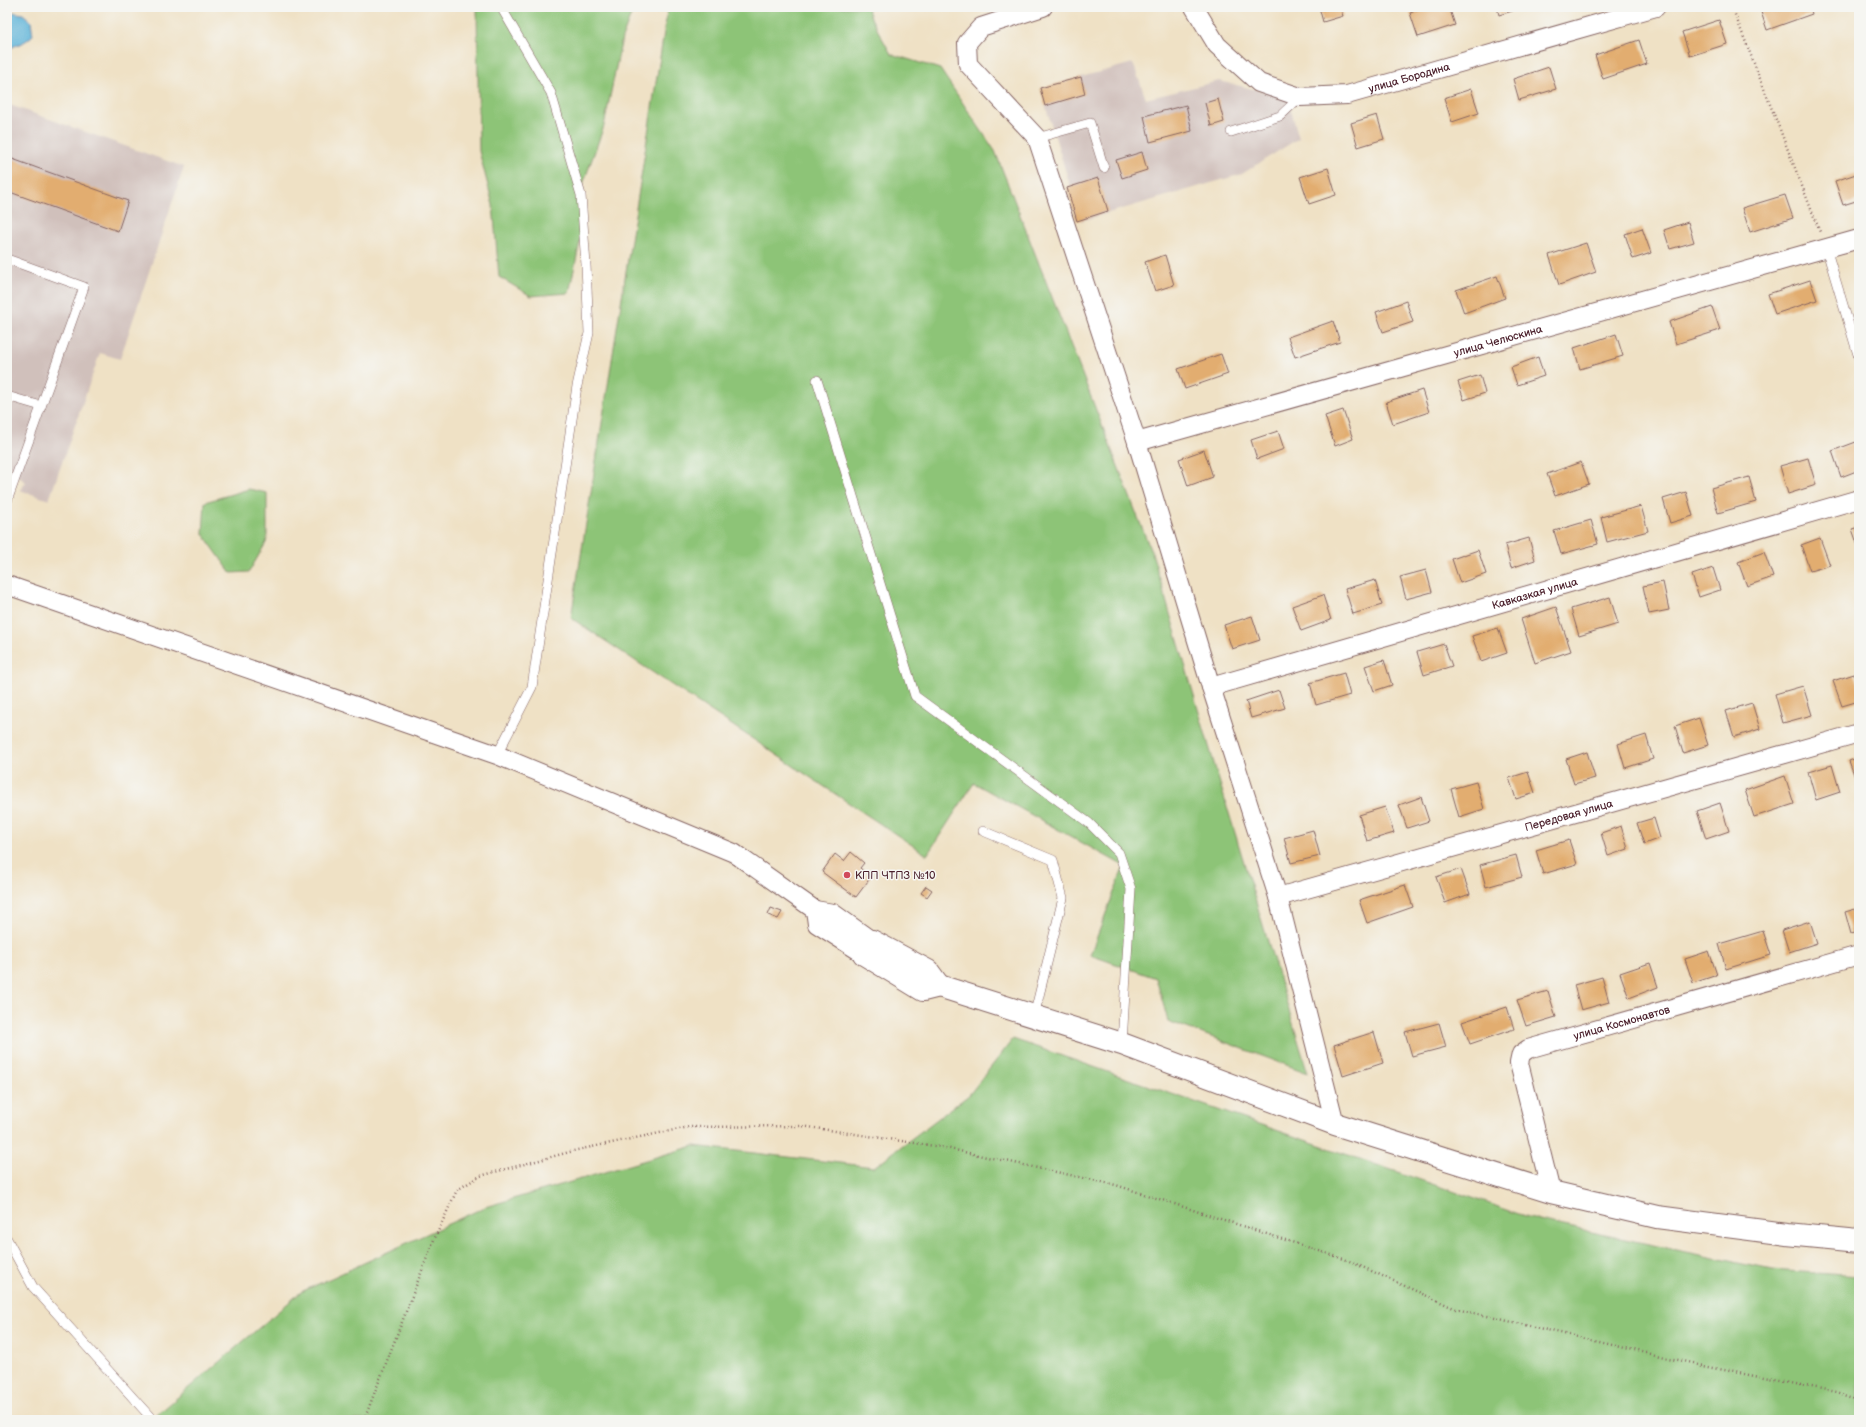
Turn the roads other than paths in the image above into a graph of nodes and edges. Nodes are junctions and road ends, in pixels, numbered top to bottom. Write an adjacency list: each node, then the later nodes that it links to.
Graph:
1 (501, 7): 22 (lane)
2 (1043, 7): 7 (street)
3 (1194, 7): 5 (street, улица Бородина)
4 (1656, 7): 5 (street, улица Бородина)
5 (1300, 97): 6 (lane)
6 (1231, 132)
7 (1037, 138): 8 (lane); 16 (street)
8 (1104, 168)
9 (1859, 239): 10 (street, улица Челюскина)
10 (1826, 248): 12 (lane); 16 (street, улица Челюскина)
11 (7, 259): 15 (lane)
12 (1859, 358)
13 (817, 380): 28 (lane)
14 (7, 396): 15 (lane)
15 (41, 406): 18 (lane)
16 (1137, 442): 20 (street)
17 (1859, 500): 20 (street, Кавказкая улица)
18 (7, 501)
19 (7, 585): 22 (street)
20 (1211, 687): 24 (street)
21 (1859, 733): 24 (street, Передовая улица)
22 (497, 755): 25 (street)
23 (983, 831): 27 (lane)
24 (1278, 897): 29 (street)
25 (868, 948): 27 (street)
26 (1859, 955): 30 (street, улица Космонавтов)
27 (1034, 1016): 28 (street)
28 (1122, 1044): 29 (street)
29 (1335, 1124): 30 (street)
30 (1550, 1192): 32 (street)
31 (7, 1239): 33 (lane)
32 (1859, 1241)
33 (153, 1420)

